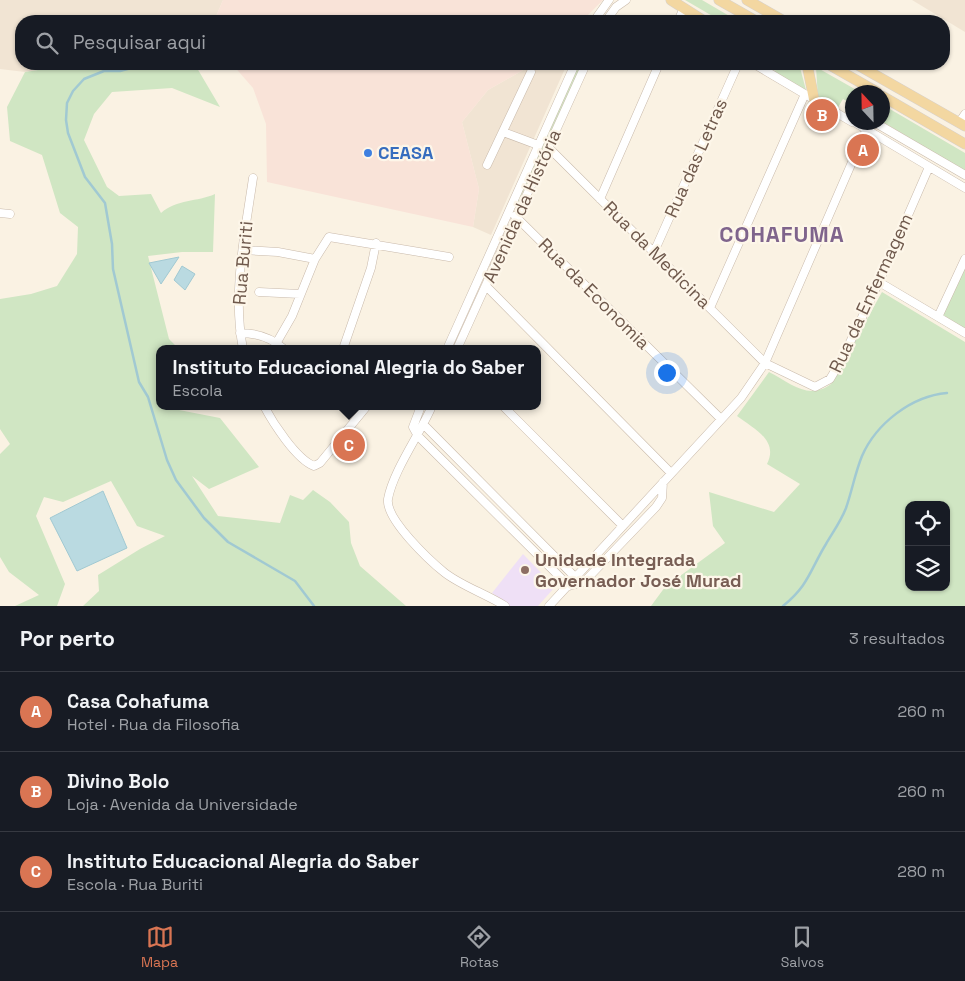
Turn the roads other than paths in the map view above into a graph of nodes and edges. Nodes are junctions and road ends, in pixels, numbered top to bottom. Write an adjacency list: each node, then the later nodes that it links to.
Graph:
1 (609, 0): 7 (street)
2 (626, 0): 8 (street)
3 (671, 0): 6 (main road)
4 (719, 0): 11 (main road)
5 (747, 0): 12 (main road)
6 (684, 8): 9 (street); 10 (main road)
7 (598, 15)
8 (610, 15)
9 (681, 15)
10 (695, 15)
11 (745, 15)
12 (773, 15)
13 (572, 70): 31 (street, Avenida da História)
14 (583, 70): 32 (street, Avenida da História)
15 (657, 70): 38 (street)
16 (735, 70): 45 (street, Rua das Letras)
17 (764, 70): 23 (street)
18 (808, 70): 23 (main road)
19 (838, 70): 22 (main road)
20 (867, 70): 26 (main road)
21 (531, 72): 29 (street)
22 (865, 85)
23 (810, 97): 25 (street); 53 (street)
24 (890, 101): 30 (main road)
25 (845, 117)
26 (963, 121)
27 (866, 130): 34 (street); 63 (street)
28 (888, 130): 35 (street)
29 (503, 132): 31 (street); 33 (street)
30 (965, 144)
31 (538, 145): 40 (street, Avenida da História)
32 (548, 147): 38 (street, Rua da Medicina); 42 (street, Avenida da História)
33 (488, 165)
34 (929, 167): 37 (street); 49 (street, Rua da Enfermagem)
35 (965, 175)
36 (253, 178): 44 (street, Rua Buriti)
37 (965, 188)
38 (600, 199): 45 (street, Rua da Medicina)
39 (0, 213): 41 (street)
40 (508, 213): 42 (street, Rua da Economia); 61 (street, Avenida da História)
41 (10, 214)
42 (517, 218): 50 (street, Avenida da História); 69 (street, Rua da Economia)
43 (376, 243): 46 (street); 47 (street); 60 (street)
44 (243, 250): 47 (street); 55 (street, Rua Buriti)
45 (654, 252): 53 (street, Rua da Medicina)
46 (449, 257)
47 (315, 259): 52 (street)
48 (965, 259): 54 (street)
49 (879, 282): 54 (street); 63 (street, Rua da Enfermagem)
50 (486, 286): 62 (street, Avenida da História); 72 (street)
51 (258, 292): 52 (street)
52 (300, 294): 57 (street)
53 (710, 308): 63 (street, Rua da Medicina)
54 (938, 317): 56 (street)
55 (240, 333): 57 (street); 58 (street, Rua Buriti)
56 (965, 333)
57 (277, 342): 59 (street)
58 (242, 345)
59 (280, 345)
60 (344, 345)
61 (449, 345)
62 (459, 345)
63 (765, 363): 69 (street)
64 (266, 410): 65 (street)
65 (363, 410)
66 (419, 410): 71 (street)
67 (430, 410): 70 (street)
68 (507, 410): 74 (street)
69 (721, 419): 72 (street)
70 (424, 425): 71 (street); 75 (street)
71 (418, 436): 76 (street); 77 (street)
72 (671, 474): 73 (street)
73 (663, 482): 74 (street); 76 (street)
74 (623, 526): 75 (street)
75 (576, 578): 76 (street)
76 (570, 586): 78 (street)
77 (505, 606)
78 (549, 606)

